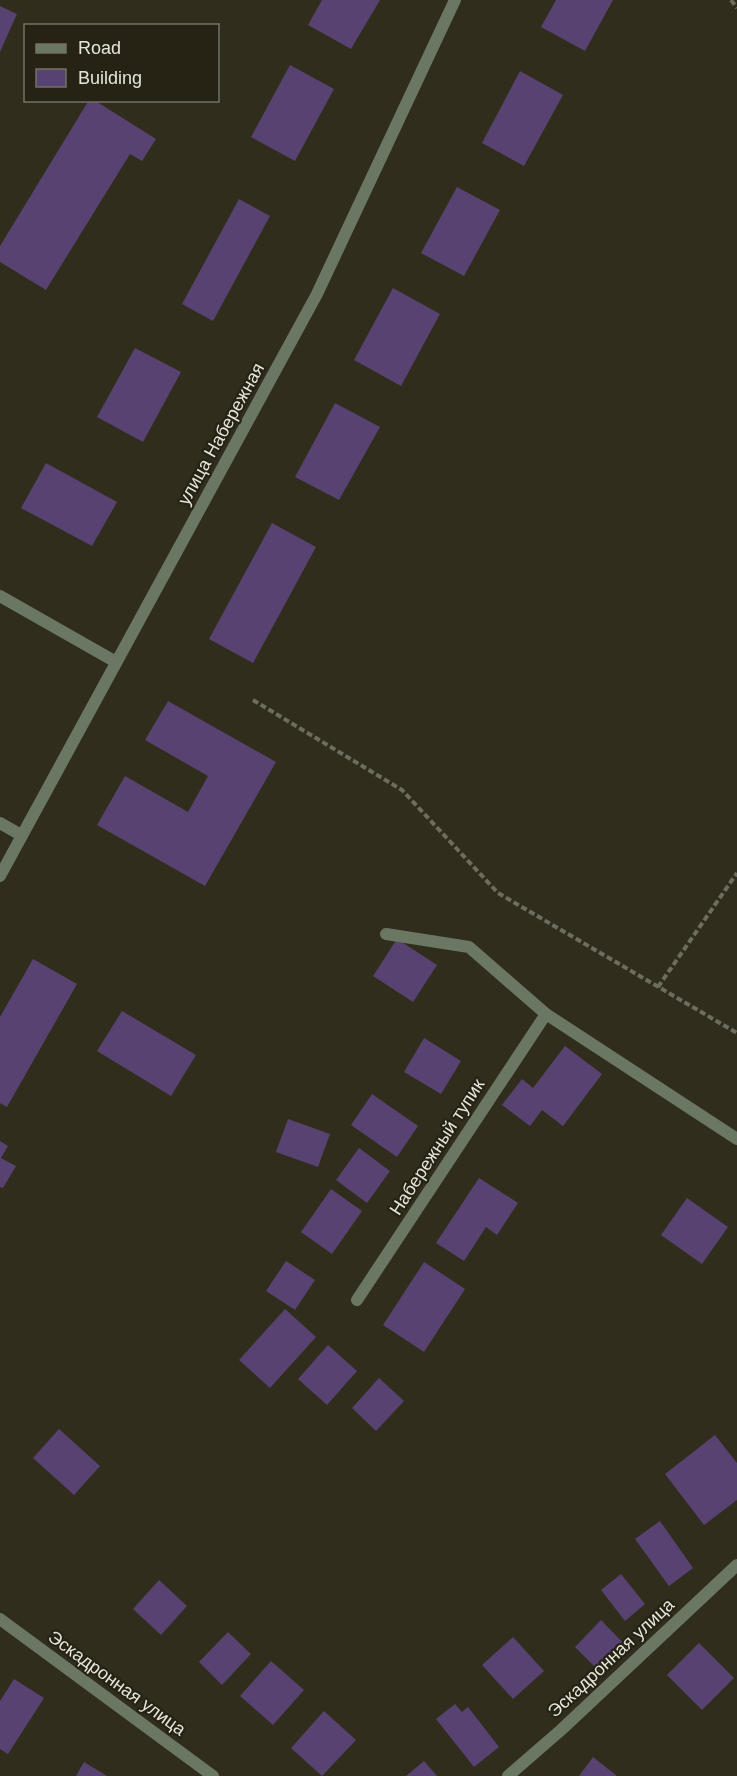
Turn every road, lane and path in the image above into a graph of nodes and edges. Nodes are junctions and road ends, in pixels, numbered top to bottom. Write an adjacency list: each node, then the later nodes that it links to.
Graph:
1 (455, 0): 5 (street, улица Набережная)
2 (731, 0): 3 (path)
3 (737, 8)
4 (0, 596): 5 (street)
5 (116, 663): 8 (street, улица Набережная)
6 (253, 700): 12 (path)
7 (0, 823): 8 (street)
8 (21, 835): 10 (street, улица Набережная)
9 (737, 873): 12 (path)
10 (0, 876)
11 (386, 934): 13 (street)
12 (658, 987): 14 (path)
13 (546, 1014): 15 (street); 16 (street, Набережный тупик)
14 (737, 1033)
15 (737, 1139)
16 (357, 1300)
17 (737, 1565): 20 (street, Эскадронная улица)
18 (0, 1619): 19 (street, Эскадронная улица)
19 (213, 1776)
20 (508, 1776)

